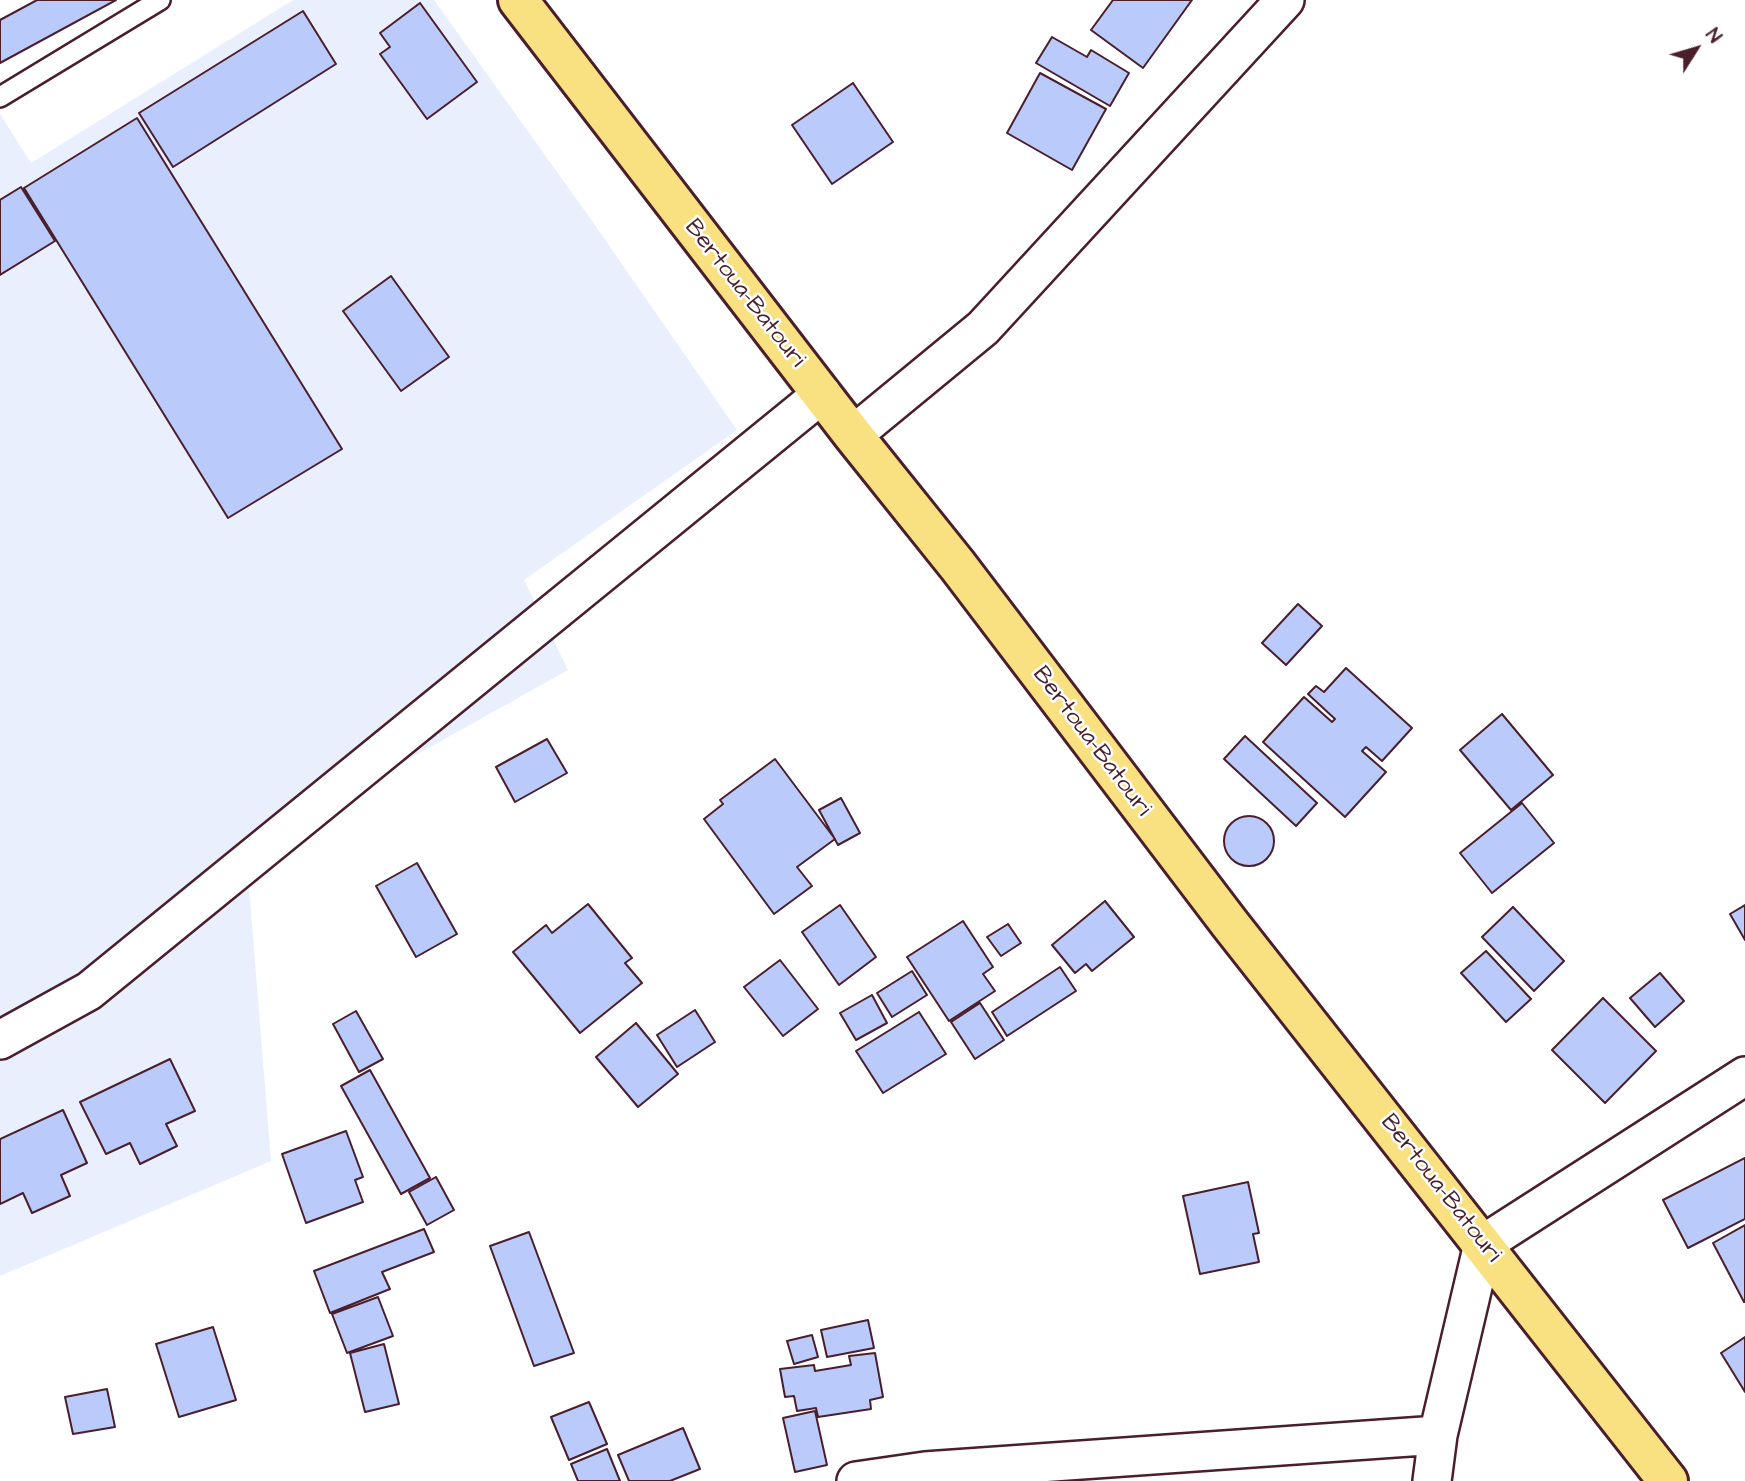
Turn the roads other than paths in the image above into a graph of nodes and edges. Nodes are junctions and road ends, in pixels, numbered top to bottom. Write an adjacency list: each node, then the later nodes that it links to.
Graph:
1 (160, 0): 4 (lane)
2 (518, 0): 5 (highway, Bertoua-Batouri)
3 (1285, 0): 6 (street)
4 (0, 97)
5 (822, 394): 6 (highway, Bertoua-Batouri); 7 (street)
6 (853, 435): 9 (highway, Bertoua-Batouri)
7 (0, 1040)
8 (1745, 1076): 9 (street)
9 (1483, 1244): 10 (street); 13 (highway, Bertoua-Batouri)
10 (1438, 1435): 11 (street); 12 (street)
11 (856, 1481)
12 (1432, 1481)
13 (1668, 1481)

